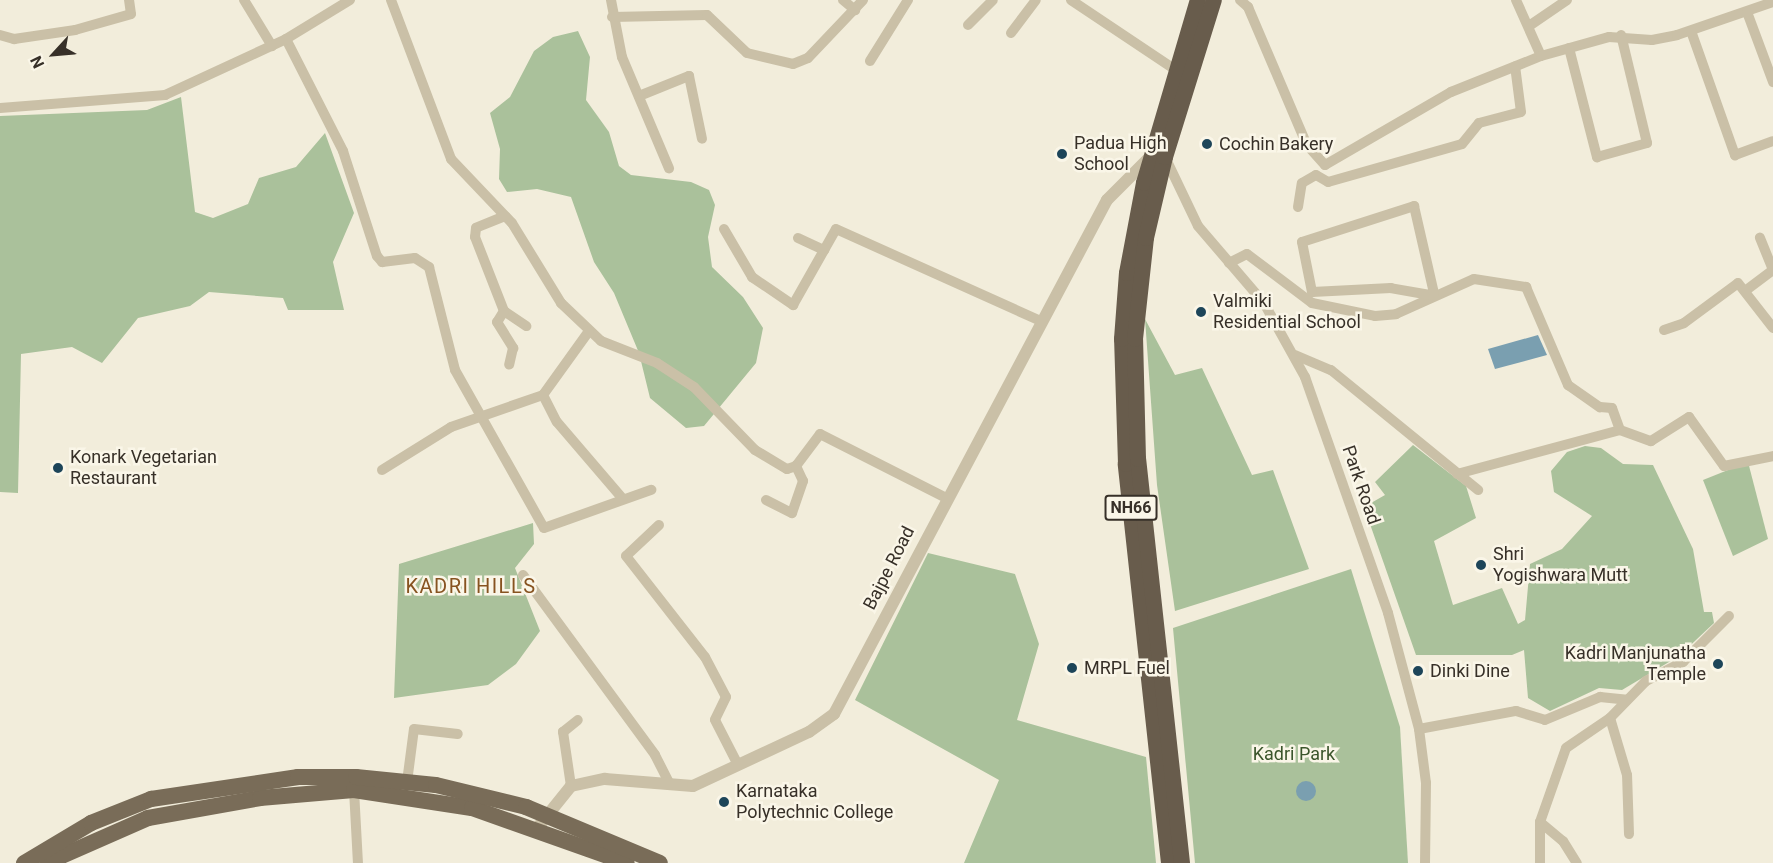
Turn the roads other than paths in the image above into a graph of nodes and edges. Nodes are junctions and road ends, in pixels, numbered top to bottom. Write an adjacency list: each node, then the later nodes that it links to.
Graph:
1 (129, 0): 25 (street)
2 (244, 0): 28 (street)
3 (350, 0): 27 (street)
4 (391, 0): 42 (street)
5 (611, 0): 20 (street)
6 (843, 0): 18 (street)
7 (863, 0): 18 (street)
8 (908, 0): 31 (street)
9 (993, 0): 21 (street)
10 (1036, 0): 24 (street)
11 (1071, 0): 33 (street)
12 (1214, 0): 39 (highway, NH66)
13 (1240, 0): 32 (street)
14 (1516, 0): 22 (street)
15 (1567, 0): 22 (street)
16 (1195, 1): 33 (highway, NH66)
17 (1773, 2): 19 (street)
18 (855, 10): 20 (street)
19 (1747, 12): 23 (street); 34 (street)
20 (612, 17): 35 (street)
21 (968, 25)
22 (1529, 26): 30 (street)
23 (1691, 31): 26 (street); 38 (street)
24 (1011, 33)
25 (0, 35)
26 (1621, 35): 29 (street); 29 (street)
27 (286, 39): 28 (street); 59 (street)
28 (272, 45): 36 (street)
29 (1569, 48): 30 (street)
30 (1541, 56): 32 (street)
31 (870, 61)
32 (1515, 66): 41 (street)
33 (1177, 71): 39 (highway, NH66)
34 (1773, 82)
35 (639, 96): 37 (street); 40 (street)
36 (0, 108)
37 (702, 139)
38 (1773, 141)
39 (1158, 156): 47 (street, Park Road); 51 (street, Bajpe Road); 91 (highway, NH66); 92 (highway, NH66)
40 (669, 168)
41 (1298, 207)
42 (505, 216): 50 (street); 55 (street)
43 (724, 229): 46 (street)
44 (1760, 237): 48 (street)
45 (798, 238): 46 (street)
46 (824, 250): 51 (street)
47 (1229, 263): 49 (street); 56 (street, Park Road)
48 (1745, 291): 53 (street); 54 (street)
49 (1432, 294): 49 (street); 60 (street)
50 (504, 311): 52 (street); 57 (street)
51 (1041, 321): 67 (street, Bajpe Road)
52 (526, 326)
53 (1773, 328)
54 (1664, 330)
55 (589, 331): 58 (street); 62 (street)
56 (1295, 355): 64 (street); 76 (street, Park Road)
57 (509, 365)
58 (543, 395): 59 (street); 68 (street)
59 (478, 416): 63 (street); 68 (street)
60 (1620, 430): 61 (street); 64 (street)
61 (1773, 456)
62 (796, 466): 67 (street); 69 (street)
63 (382, 470)
64 (1457, 474): 66 (street)
65 (651, 490): 68 (street)
66 (1478, 490)
67 (946, 498): 78 (street, Bajpe Road)
68 (623, 499)
69 (766, 500)
70 (659, 525): 78 (street)
71 (523, 575): 80 (street)
72 (1729, 616): 73 (street)
73 (1627, 700): 74 (street); 76 (street)
74 (1610, 717): 84 (street); 85 (street)
75 (578, 720): 81 (street)
76 (1419, 729): 93 (street, Park Road)
77 (458, 734): 79 (street)
78 (738, 765): 80 (street, Bajpe Road)
79 (408, 782): 83 (main road); 86 (main road)
80 (670, 784): 81 (street, Bajpe Road)
81 (571, 786): 83 (street)
82 (354, 790): 83 (main road); 87 (main road); 88 (street)
83 (543, 821): 89 (main road); 90 (main road)
84 (1540, 822): 94 (street); 95 (street)
85 (1629, 834)
86 (24, 863)
87 (46, 863)
88 (358, 863)
89 (627, 863)
90 (660, 863)
91 (1169, 863)
92 (1182, 863)
93 (1425, 863)
94 (1540, 863)
95 (1577, 863)

